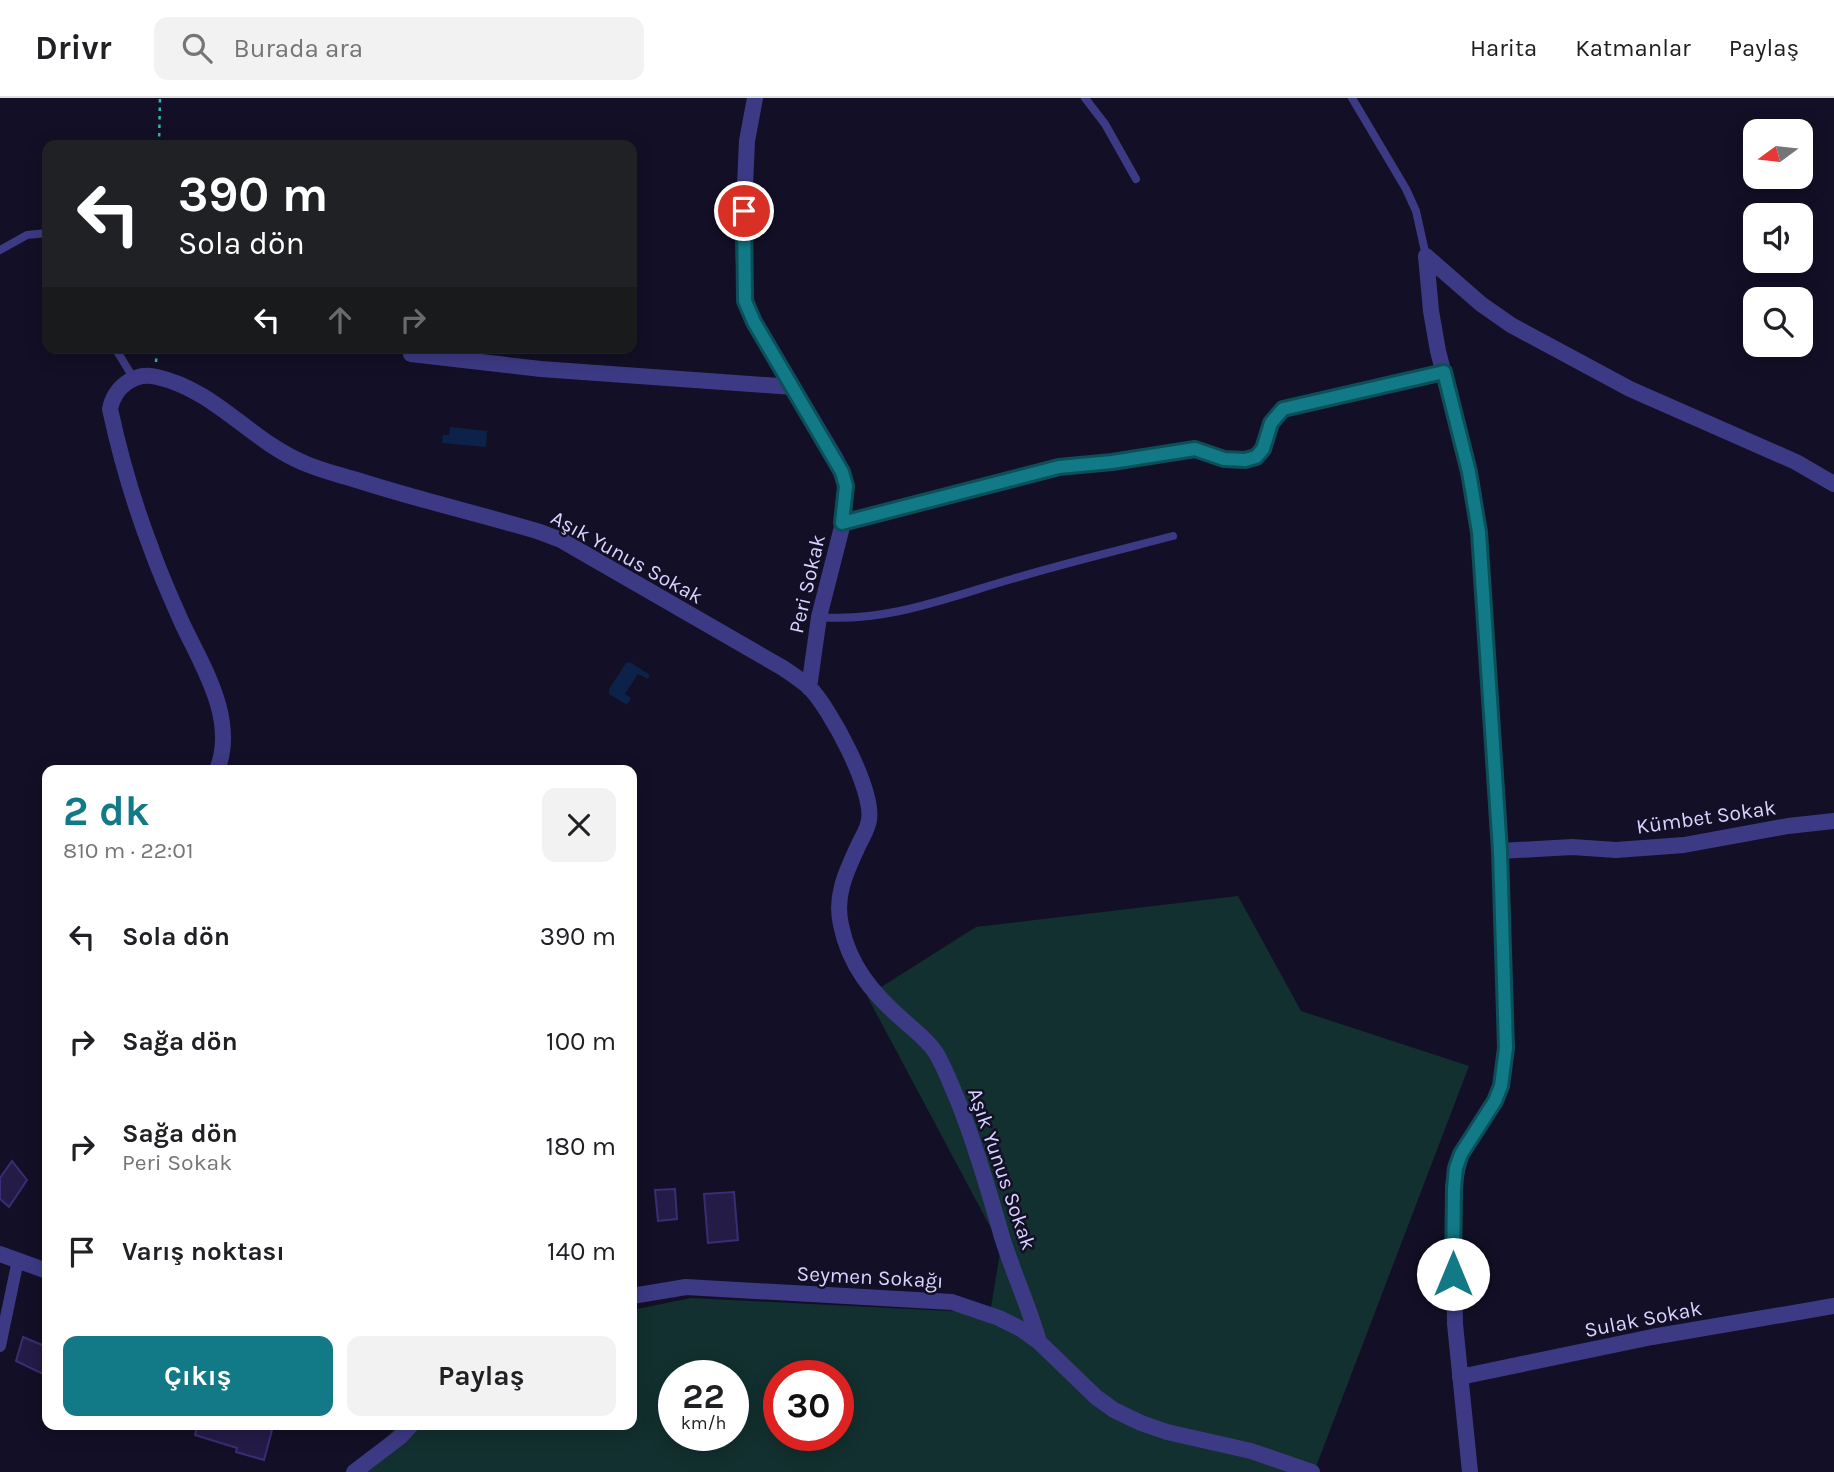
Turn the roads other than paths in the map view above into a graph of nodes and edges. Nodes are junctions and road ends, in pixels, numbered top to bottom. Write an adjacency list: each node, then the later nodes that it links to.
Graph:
1 (755, 98): 12 (street, Peri Sokak)
2 (1085, 98): 4 (lane)
3 (1352, 98): 7 (lane)
4 (1136, 179)
5 (42, 234): 6 (lane)
6 (0, 250)
7 (1426, 256): 10 (street); 13 (street)
8 (119, 354): 11 (lane)
9 (411, 354): 12 (street)
10 (1444, 372): 14 (lane); 20 (street)
11 (134, 379): 17 (street, Aşık Yunus Sokak); 18 (street)
12 (793, 387): 14 (street, Peri Sokak)
13 (1834, 484)
14 (842, 523): 16 (street, Peri Sokak)
15 (1173, 536): 16 (lane)
16 (819, 617): 17 (street, Peri Sokak)
17 (809, 688): 26 (street, Aşık Yunus Sokak)
18 (218, 765)
19 (1834, 821): 20 (street, Kümbet Sokak)
20 (1500, 851): 28 (street)
21 (0, 1254): 22 (street)
22 (18, 1260): 23 (street); 27 (street)
23 (42, 1269)
24 (637, 1295): 26 (street, Seymen Sokağı)
25 (1834, 1306): 28 (street, Sulak Sokak)
26 (1039, 1342): 31 (street, Seymen Sokağı)
27 (0, 1346)
28 (1460, 1377): 32 (street)
29 (406, 1430): 30 (street)
30 (354, 1472)
31 (1312, 1472)
32 (1470, 1472)

